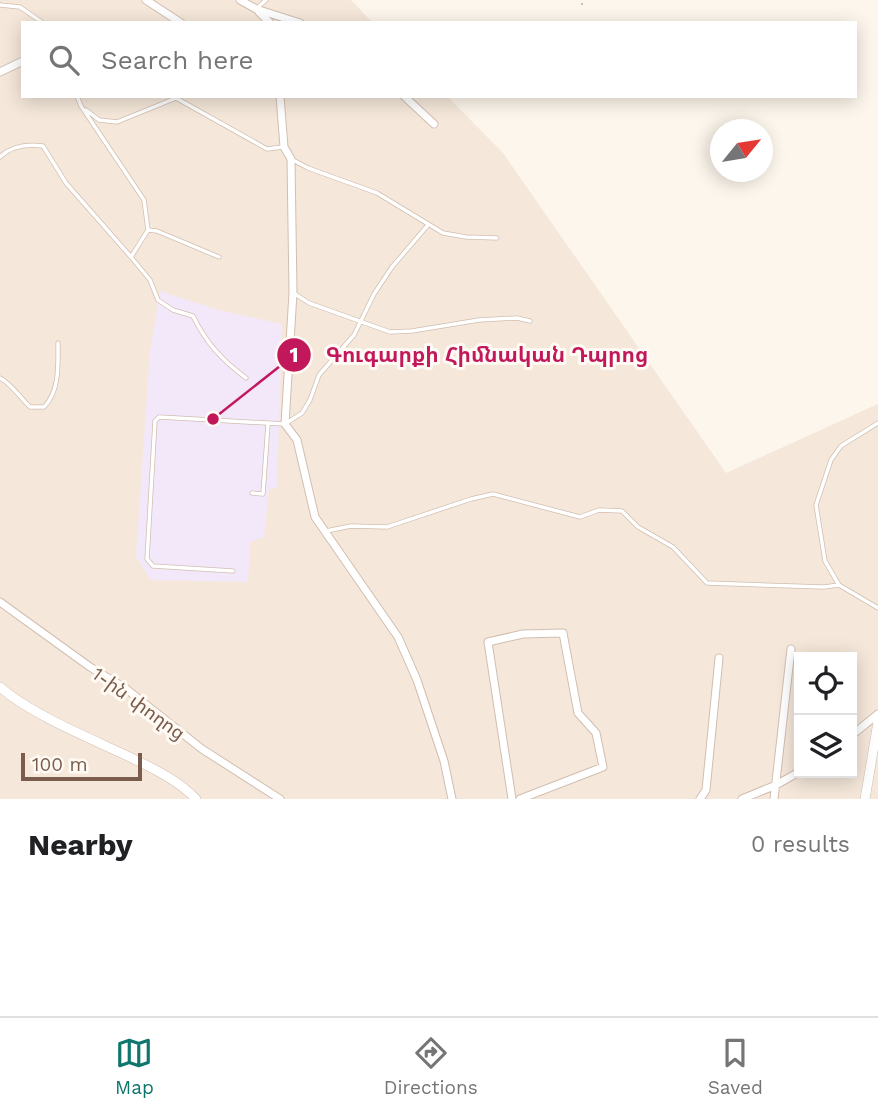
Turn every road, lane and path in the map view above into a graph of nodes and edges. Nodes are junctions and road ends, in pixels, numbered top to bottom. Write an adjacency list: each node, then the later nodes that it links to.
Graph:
1 (146, 0): 9 (street)
2 (240, 0): 7 (street)
3 (266, 0): 7 (lane)
4 (582, 0): 6 (path)
5 (0, 5): 8 (lane)
6 (582, 5)
7 (256, 9): 10 (street); 11 (street)
8 (40, 21)
9 (178, 21)
10 (268, 21)
11 (294, 21)
12 (21, 62): 13 (street)
13 (0, 72)
14 (78, 98): 17 (lane)
15 (280, 98): 19 (street)
16 (406, 98): 18 (street)
17 (81, 106): 19 (lane); 23 (lane)
18 (434, 124)
19 (284, 147): 21 (street)
20 (0, 157): 25 (lane)
21 (291, 159): 22 (lane); 27 (street)
22 (428, 225): 24 (lane); 29 (lane)
23 (148, 230): 25 (lane); 26 (lane)
24 (497, 239)
25 (131, 257): 32 (lane)
26 (219, 257)
27 (293, 293): 29 (lane); 35 (street)
28 (530, 321): 29 (lane)
29 (362, 322): 35 (lane)
30 (58, 342): 31 (lane)
31 (0, 378)
32 (246, 378)
33 (878, 423): 39 (lane)
34 (268, 424): 35 (lane); 36 (lane); 38 (lane)
35 (285, 424): 37 (street)
36 (252, 493)
37 (324, 531): 39 (lane); 52 (street)
38 (233, 571)
39 (839, 585): 41 (lane)
40 (0, 603): 51 (street, 1-ին փողոց)
41 (878, 608)
42 (791, 649): 49 (street)
43 (719, 658): 55 (street)
44 (0, 687): 50 (street)
45 (878, 714): 47 (street)
46 (878, 722): 58 (street)
47 (857, 731)
48 (794, 775): 49 (street)
49 (776, 785): 56 (street); 57 (street)
50 (196, 799)
51 (281, 799)
52 (452, 799)
53 (512, 799): 54 (street)
54 (520, 799)
55 (700, 799)
56 (742, 799)
57 (774, 799)
58 (865, 799)

